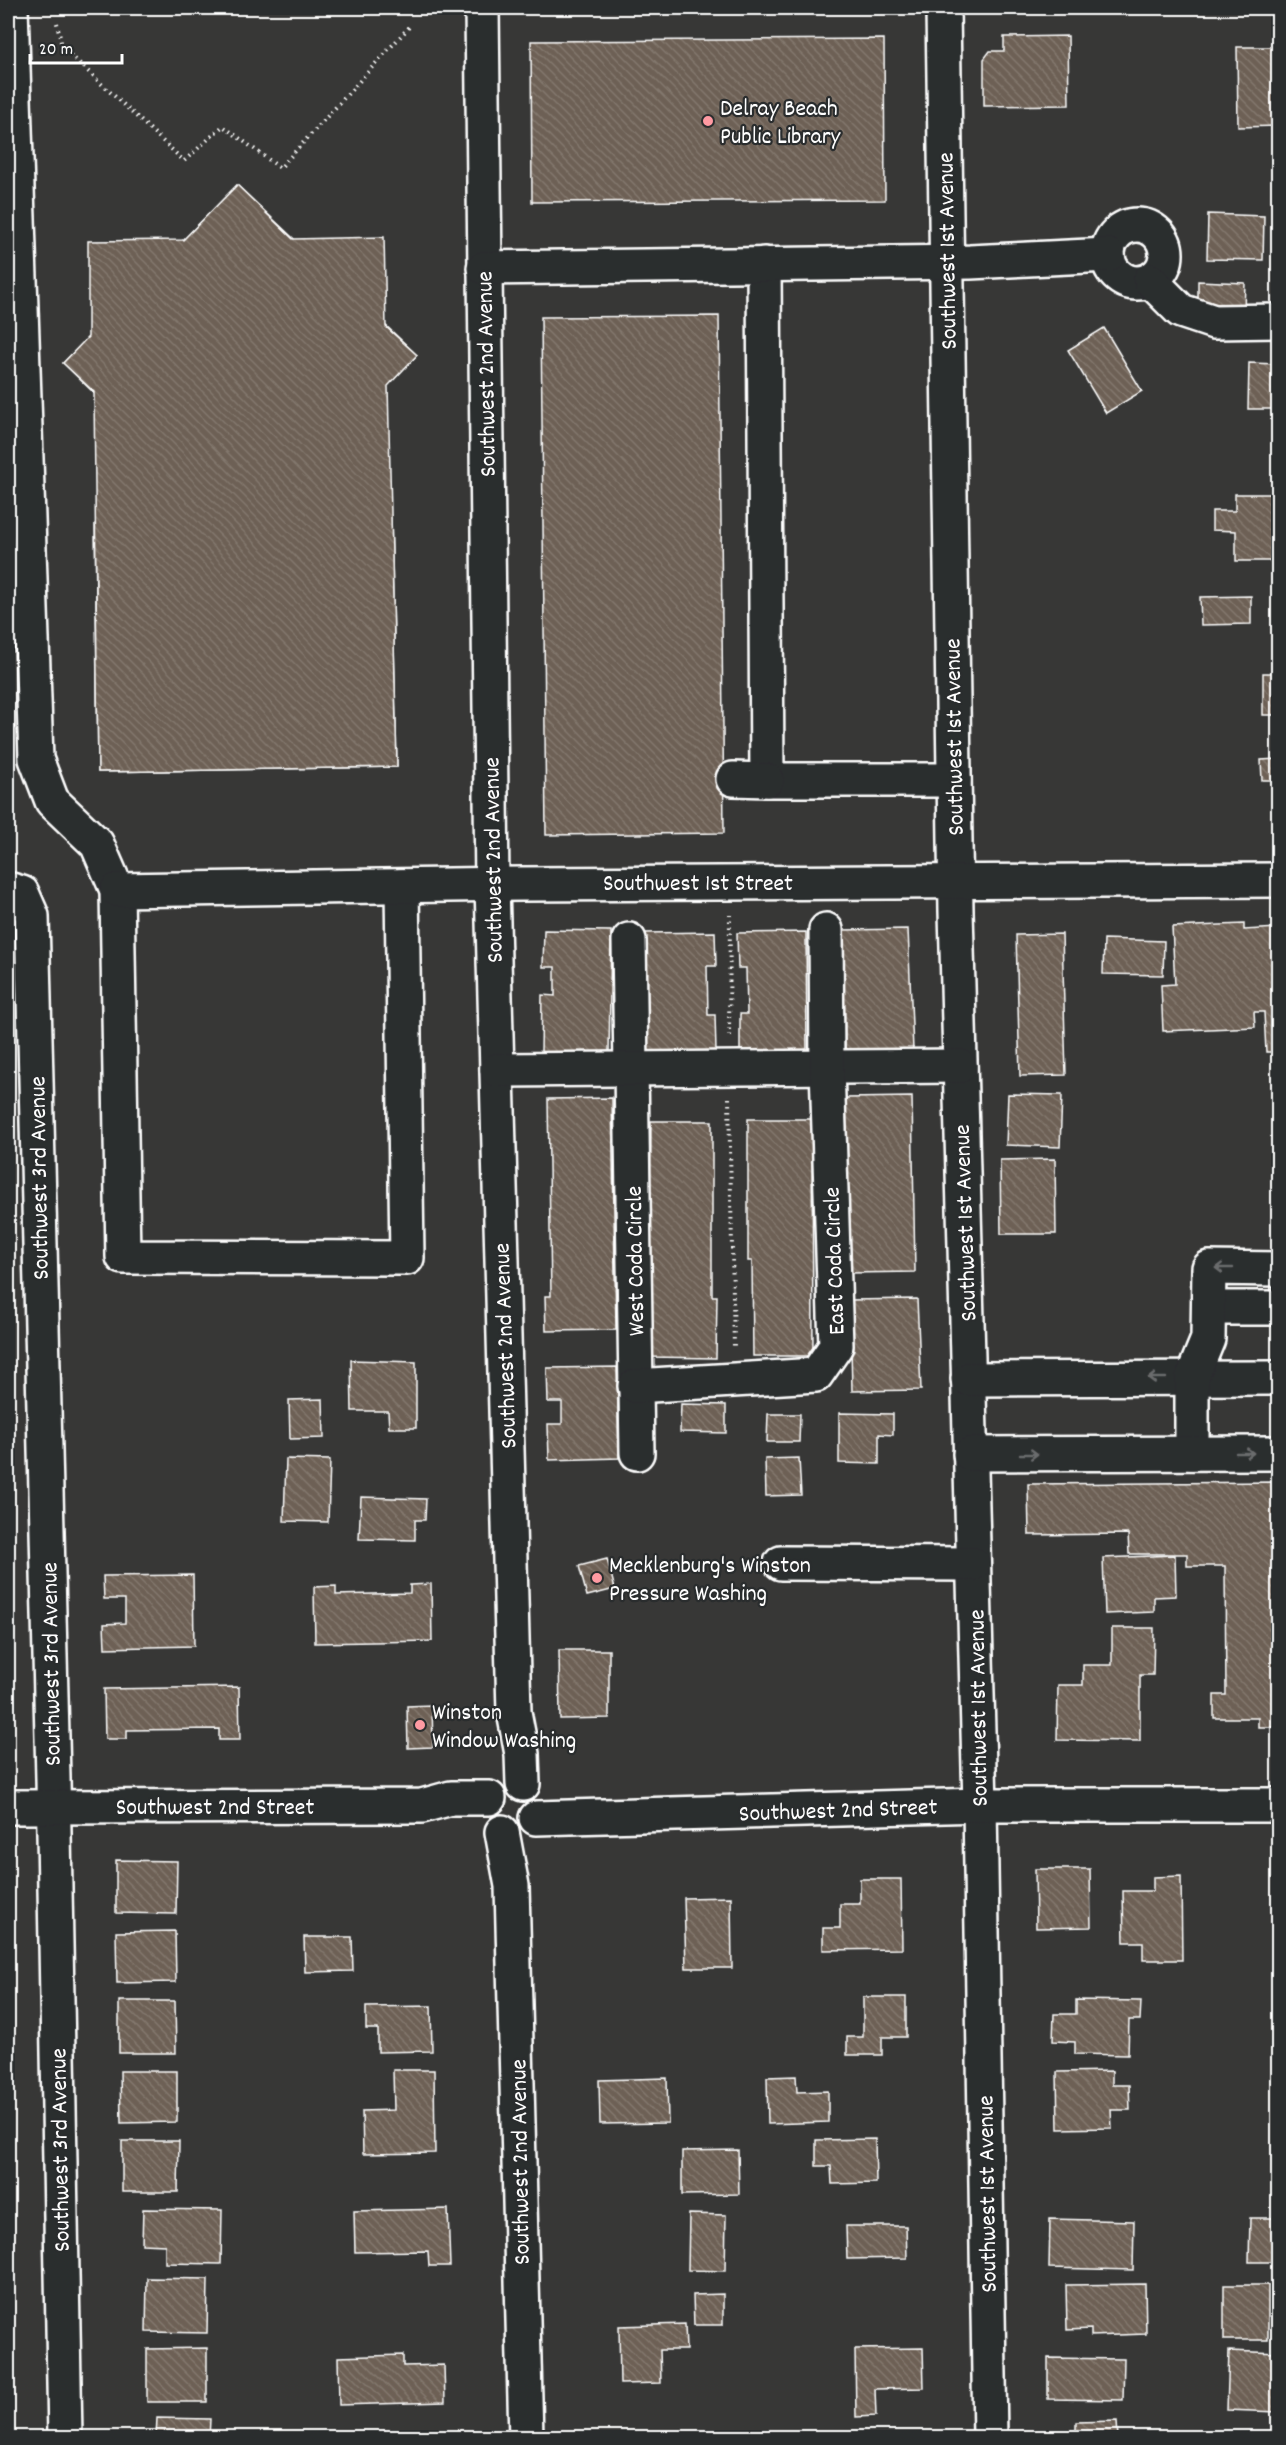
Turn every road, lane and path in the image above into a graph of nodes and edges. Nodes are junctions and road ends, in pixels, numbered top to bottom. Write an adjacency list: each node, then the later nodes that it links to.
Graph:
1 (11, 8): 6 (street)
2 (482, 8): 10 (street, Southwest 2nd Avenue)
3 (943, 8): 8 (street, Southwest 1st Avenue)
4 (57, 23): 5 (path)
5 (410, 26)
6 (11, 146): 20 (street)
7 (1108, 255): 8 (street); 11 (street); 11 (street)
8 (946, 261): 9 (street); 15 (street, Southwest 1st Avenue)
9 (764, 264): 10 (street); 14 (street)
10 (484, 268): 18 (street, Southwest 2nd Avenue)
11 (1150, 280): 12 (street)
12 (1278, 321)
13 (733, 779): 14 (street)
14 (767, 780): 15 (street)
15 (954, 780): 17 (street, Southwest 1st Avenue)
16 (1278, 879): 17 (street, Southwest 1st Street)
17 (955, 880): 18 (street, Southwest 1st Street); 26 (street, Southwest 1st Avenue)
18 (492, 884): 19 (street, Southwest 1st Street); 29 (street, Southwest 2nd Avenue)
19 (402, 886): 20 (street, Southwest 1st Street); 20 (street)
20 (117, 890)
21 (15, 891): 48 (street, Southwest 3rd Avenue)
22 (730, 911): 25 (path)
23 (826, 930): 27 (street)
24 (629, 940): 28 (street, West Coda Circle)
25 (729, 1041)
26 (960, 1066): 27 (street); 37 (street, Southwest 1st Avenue)
27 (827, 1067): 28 (street); 38 (street, East Coda Circle)
28 (631, 1070): 29 (street); 38 (street, West Coda Circle)
29 (497, 1071): 49 (street, Southwest 2nd Avenue)
30 (729, 1088): 34 (path)
31 (1278, 1269): 32 (street, one-way to 32)
32 (1210, 1308): 33 (street); 35 (street)
33 (1278, 1308)
34 (734, 1350)
35 (1192, 1378): 36 (street); 37 (street, one-way to 37); 40 (street)
36 (1278, 1378)
37 (968, 1379): 42 (street, Southwest 1st Avenue)
38 (636, 1386): 39 (street, West Coda Circle)
39 (637, 1453)
40 (1192, 1453): 41 (street, one-way to 41); 42 (street, one-way to 40)
41 (1278, 1453)
42 (970, 1454): 44 (street, Southwest 1st Avenue)
43 (781, 1563): 44 (street)
44 (974, 1564): 45 (street, Southwest 1st Avenue)
45 (980, 1805): 46 (street, Southwest 2nd Street); 49 (street, Southwest 2nd Street); 52 (street, Southwest 1st Avenue)
46 (1278, 1805)
47 (8, 1807): 48 (street, Southwest 2nd Street)
48 (53, 1807): 49 (street, Southwest 2nd Street); 50 (street, Southwest 3rd Avenue)
49 (512, 1808): 51 (street, Southwest 2nd Avenue)
50 (65, 2438)
51 (526, 2438)
52 (990, 2438)

